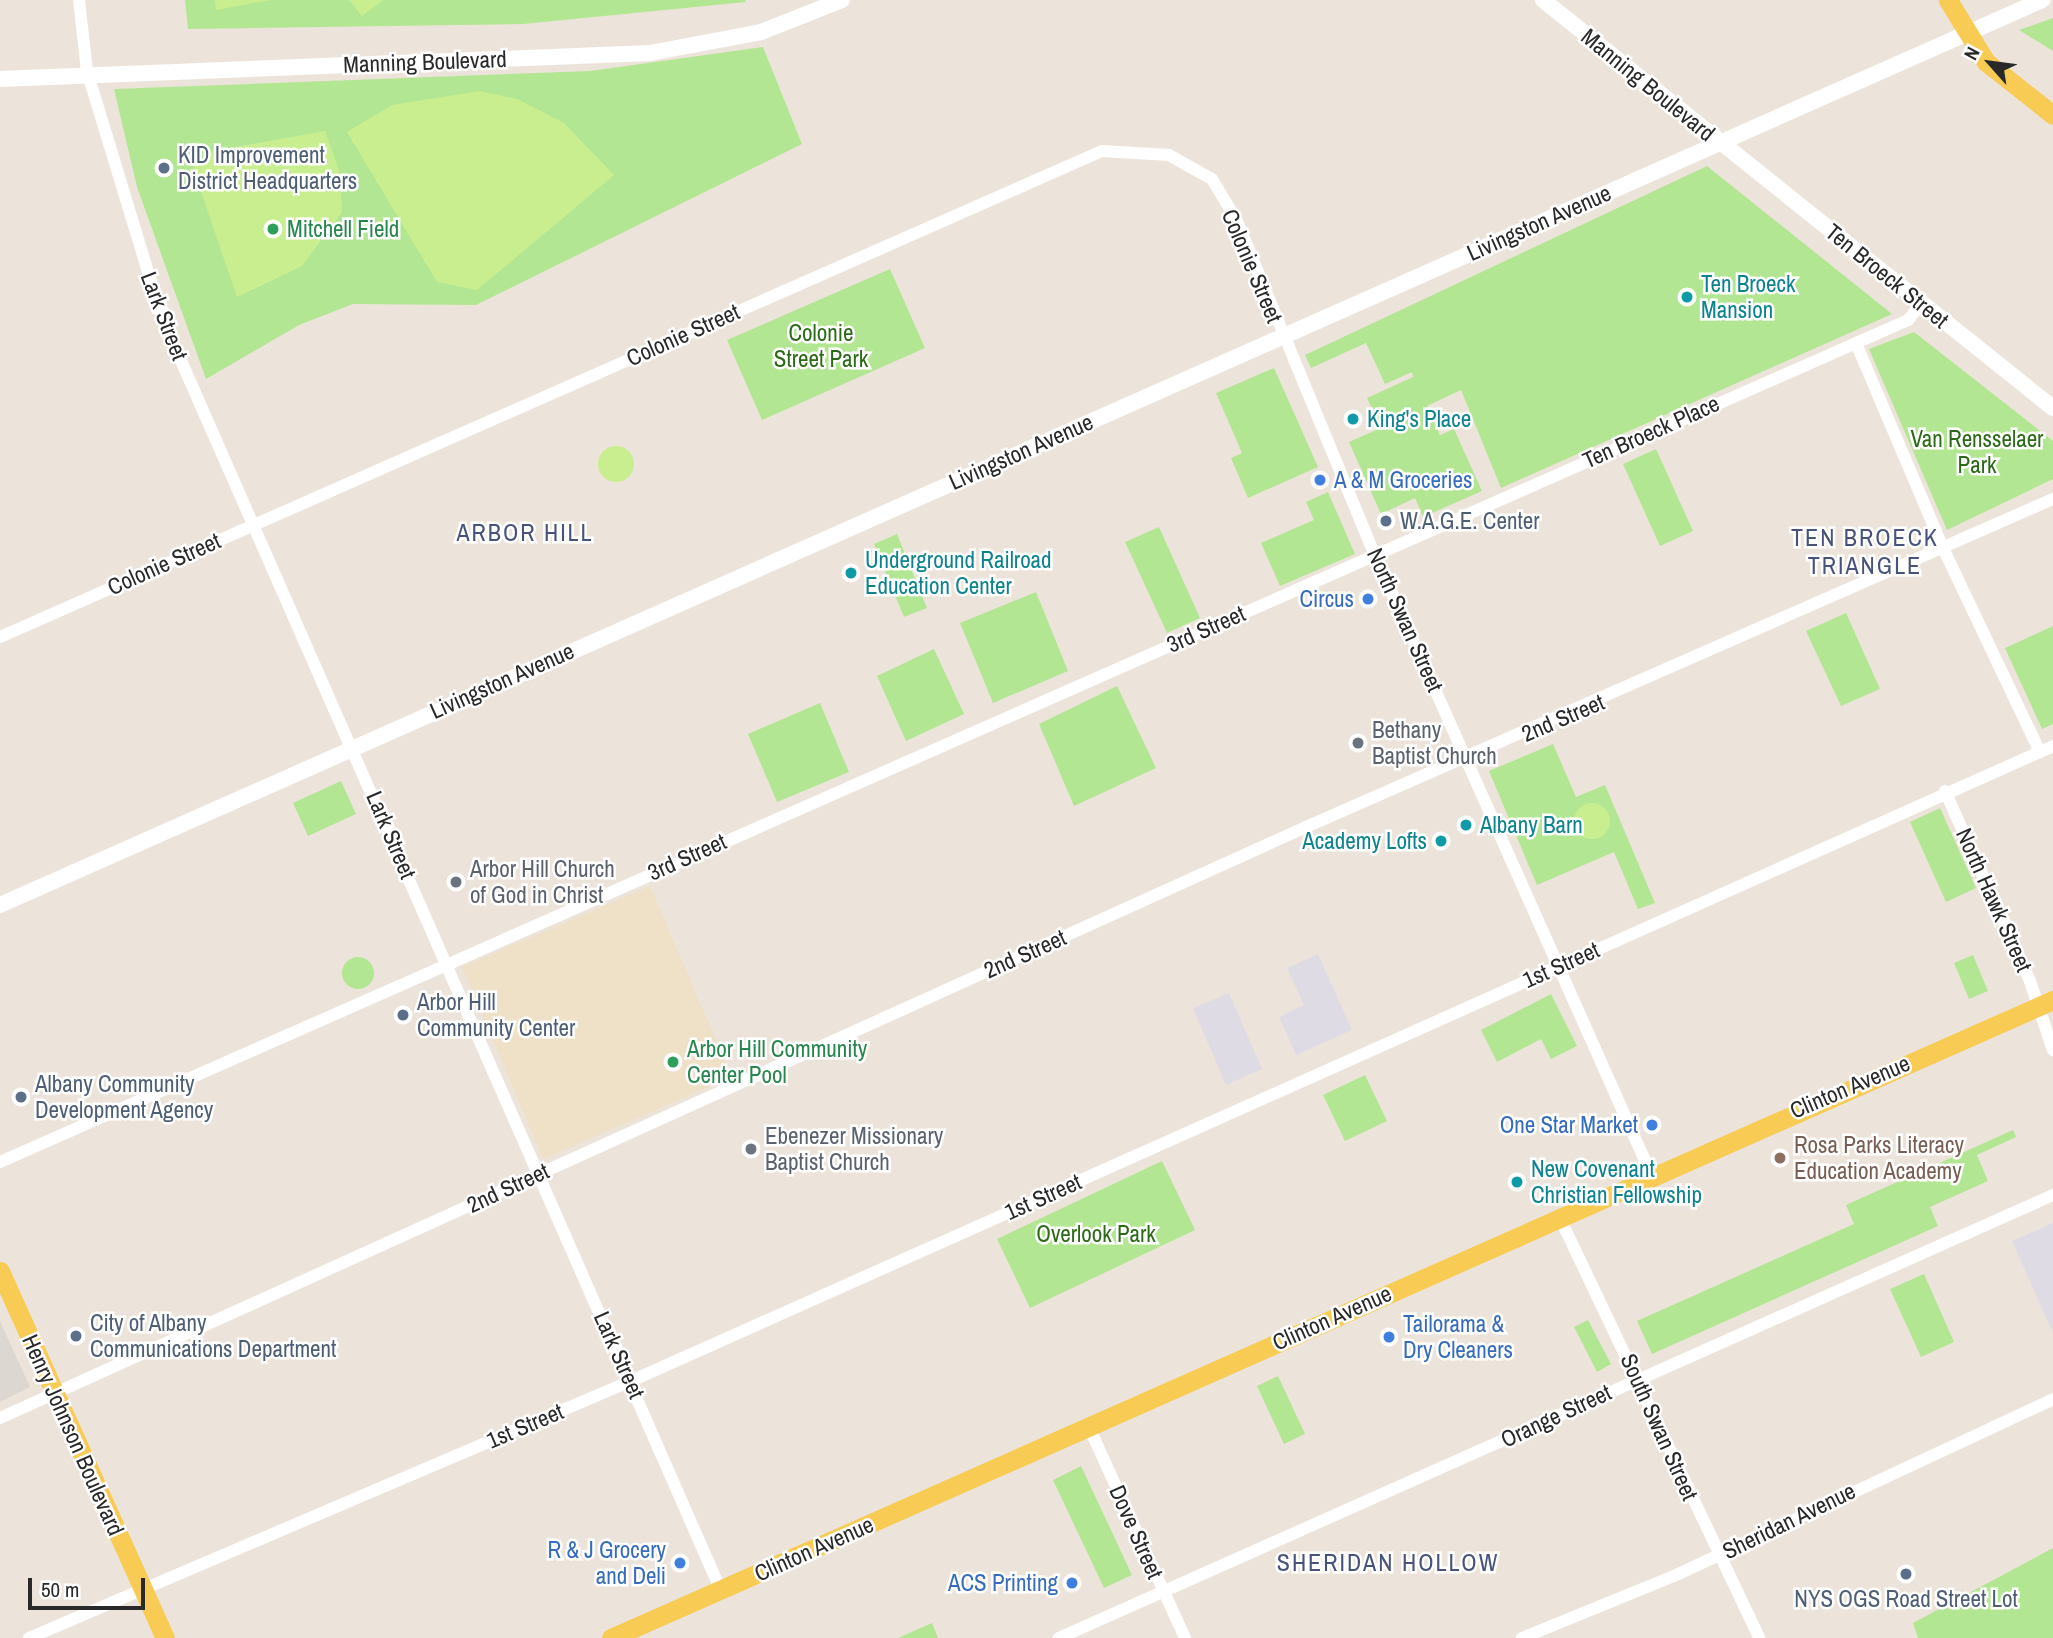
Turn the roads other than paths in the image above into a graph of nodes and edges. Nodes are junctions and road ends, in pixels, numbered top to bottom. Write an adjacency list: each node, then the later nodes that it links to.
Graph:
1 (79, 0): 7 (street, Lark Street)
2 (842, 0): 7 (street, Manning Boulevard)
3 (1543, 0): 10 (street, Manning Boulevard)
4 (1948, 0): 6 (main road)
5 (2042, 0): 6 (street, Livingston Avenue)
6 (1966, 33): 9 (main road); 10 (street, Livingston Avenue)
7 (87, 71): 8 (street, Manning Boulevard); 16 (street, Lark Street)
8 (0, 79)
9 (2053, 114)
10 (1721, 143): 11 (street, Ten Broeck Street); 12 (street, Livingston Avenue)
11 (1922, 304): 13 (street, Ten Broeck Place); 14 (street, Ten Broeck Street)
12 (1280, 335): 16 (street, Colonie Street); 18 (street, North Swan Street); 20 (street, Livingston Avenue)
13 (1856, 343): 17 (street); 18 (street, Ten Broeck Place)
14 (2053, 408)
15 (2053, 499): 17 (street, 2nd Street)
16 (255, 524): 19 (street, Colonie Street); 20 (street, Lark Street)
17 (1944, 550): 22 (street); 23 (street, 2nd Street)
18 (1375, 555): 23 (street, North Swan Street); 26 (street, 3rd Street)
19 (0, 637)
20 (353, 746): 25 (street, Livingston Avenue); 26 (street, Lark Street)
21 (2053, 746): 22 (street, 1st Street)
22 (2040, 752): 24 (street, 1st Street)
23 (1468, 759): 27 (street, North Swan Street); 31 (street, 2nd Street)
24 (1945, 791): 27 (street, 1st Street); 28 (street, North Hawk Street)
25 (0, 905)
26 (446, 964): 30 (street, 3rd Street); 31 (street, Lark Street)
27 (1562, 965): 32 (street, North Swan Street); 37 (street, 1st Street)
28 (2045, 1004): 29 (street, North Hawk Street); 32 (main road, Clinton Avenue)
29 (2053, 1050)
30 (0, 1162)
31 (538, 1174): 37 (street, Lark Street); 38 (street, 2nd Street)
32 (1651, 1174): 34 (main road, Clinton Avenue)
33 (2053, 1195): 36 (street, Orange Street)
34 (1559, 1216): 36 (street, South Swan Street); 41 (main road, Clinton Avenue)
35 (0, 1271): 38 (main road, Henry Johnson Boulevard)
36 (1637, 1377): 42 (street, South Swan Street); 45 (street, Orange Street)
37 (631, 1381): 43 (street, 1st Street); 44 (street, Lark Street)
38 (54, 1394): 40 (street, 2nd Street); 43 (main road, Henry Johnson Boulevard)
39 (2053, 1399): 42 (street, Sheridan Avenue)
40 (0, 1418)
41 (1088, 1425): 44 (main road, Clinton Avenue); 45 (street, Dove Street)
42 (1717, 1556): 51 (street, Sheridan Avenue); 52 (street, South Swan Street)
43 (143, 1590): 46 (street, 1st Street); 47 (main road, Henry Johnson Boulevard)
44 (721, 1591): 48 (main road, Clinton Avenue)
45 (1164, 1593): 49 (street, Orange Street); 50 (street, Dove Street)
46 (29, 1638)
47 (164, 1638)
48 (611, 1638)
49 (1059, 1638)
50 (1185, 1638)
51 (1522, 1638)
52 (1759, 1638)

